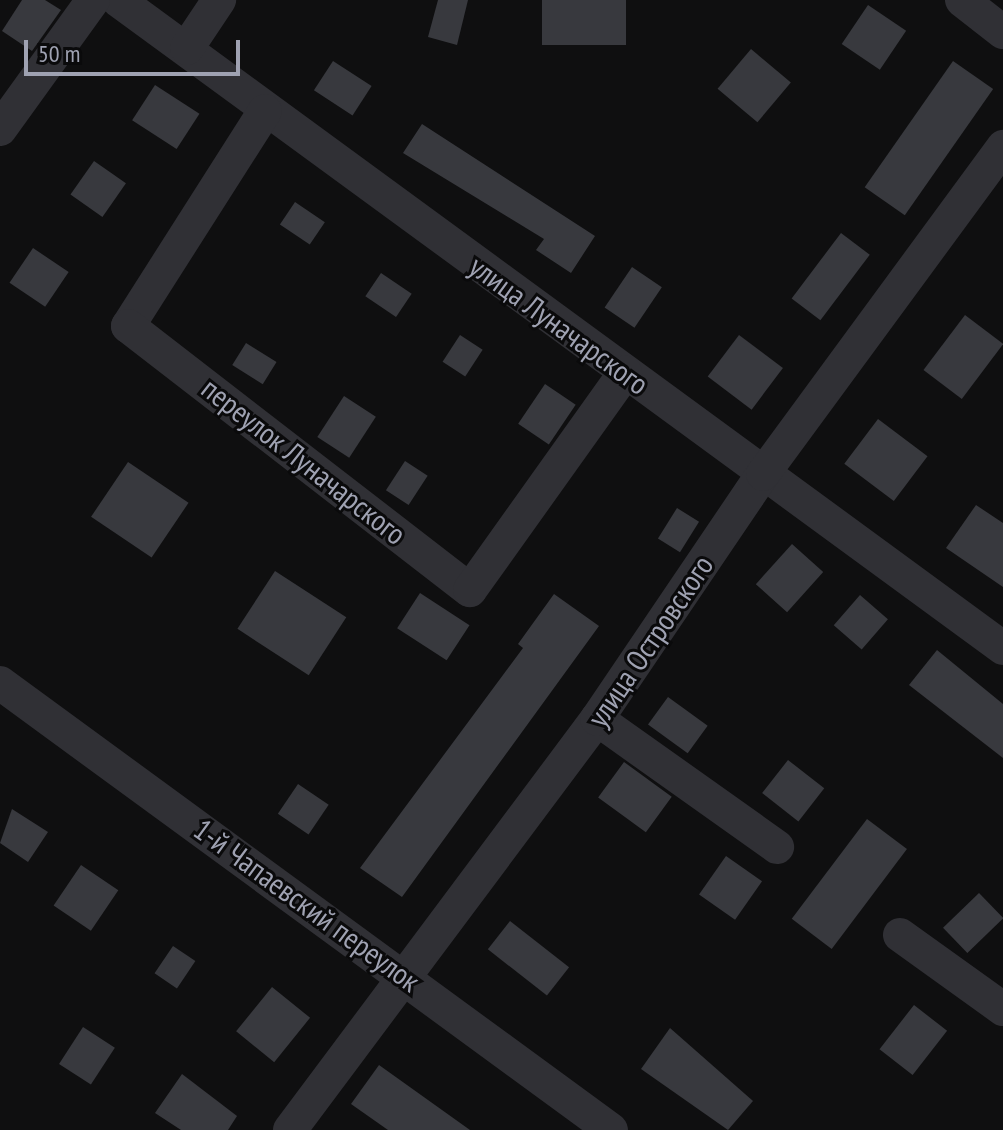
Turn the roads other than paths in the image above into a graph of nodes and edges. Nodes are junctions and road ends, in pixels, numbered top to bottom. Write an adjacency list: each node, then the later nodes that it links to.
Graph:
1 (93, 0): 8 (street)
2 (118, 0): 6 (street, улица Луначарского)
3 (219, 0): 6 (street)
4 (962, 0): 5 (street)
5 (1003, 32)
6 (187, 48): 7 (street, улица Луначарского)
7 (265, 111): 10 (street, улица Луначарского); 10 (street, переулок Луначарского)
8 (0, 129)
9 (1003, 147): 11 (street, улица Островского)
10 (625, 373): 11 (street, улица Луначарского)
11 (763, 474): 12 (street, улица Луначарского); 14 (street, улица Островского)
12 (1003, 648)
13 (0, 683): 17 (street, 1-й Чапаевский переулок)
14 (597, 719): 15 (street); 17 (street, улица Островского)
15 (777, 847)
16 (900, 935): 18 (street)
17 (405, 975): 19 (street, улица Островского); 20 (street, 1-й Чапаевский переулок)
18 (1003, 1009)
19 (290, 1130)
20 (611, 1130)

